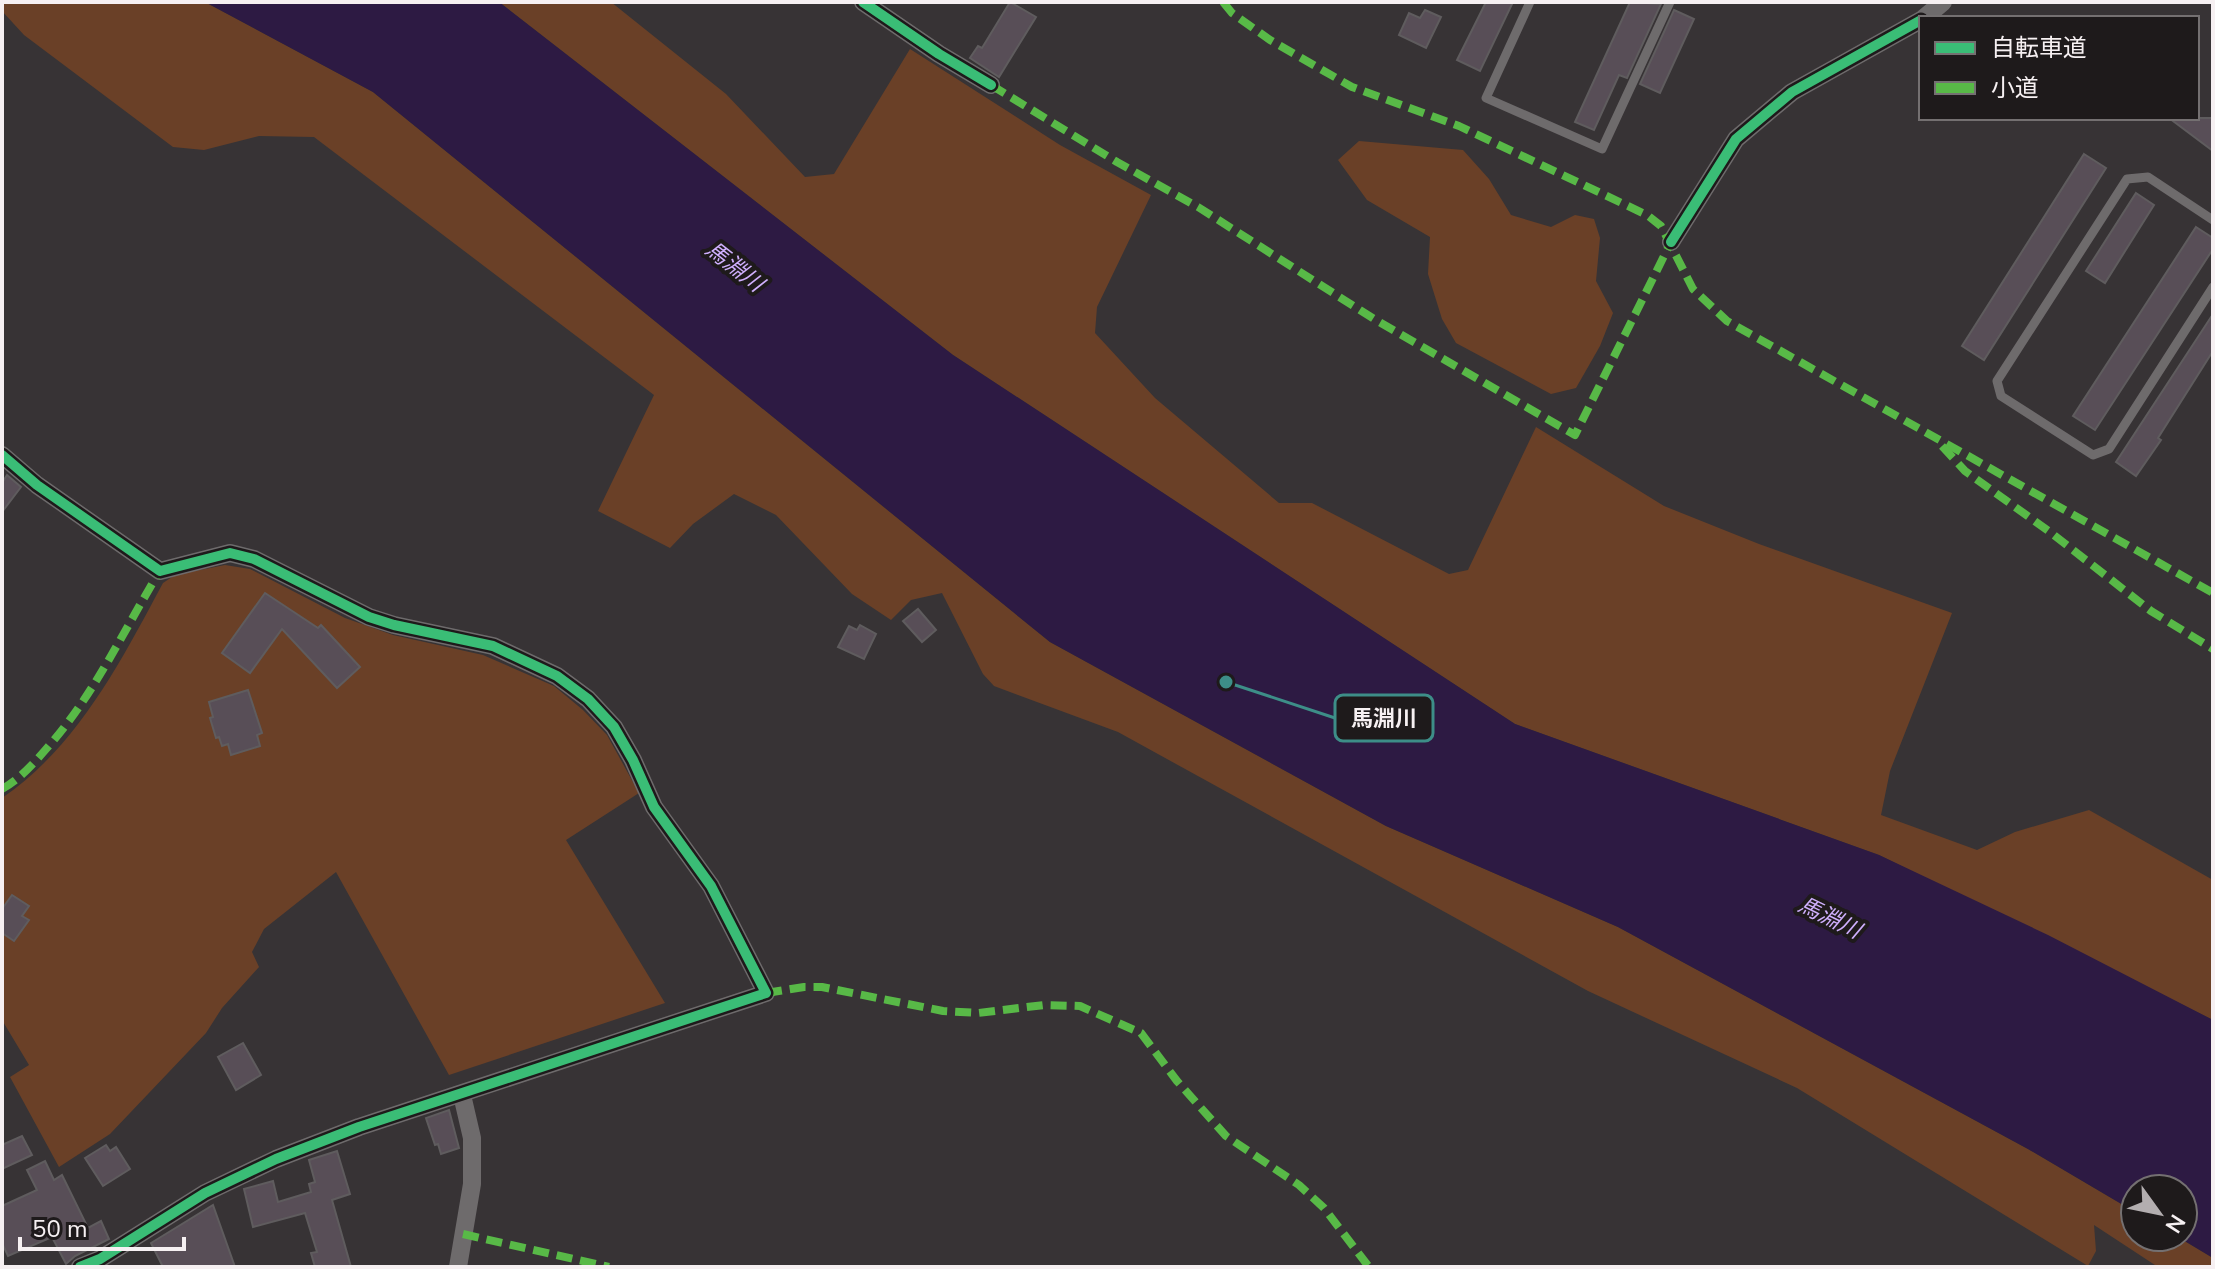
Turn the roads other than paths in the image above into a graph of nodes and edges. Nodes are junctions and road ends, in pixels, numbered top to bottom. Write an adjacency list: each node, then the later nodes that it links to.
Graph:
1 (863, 2): 7 (street)
2 (1530, 2): 3 (lane)
3 (1670, 2)
4 (1943, 2): 5 (street)
5 (1926, 16)
6 (1919, 21): 9 (street)
7 (991, 85)
8 (2213, 220): 10 (lane)
9 (1671, 242)
10 (2213, 287)
11 (2, 455): 12 (street)
12 (462, 1095): 13 (street); 14 (street)
13 (80, 1267)
14 (458, 1267)

